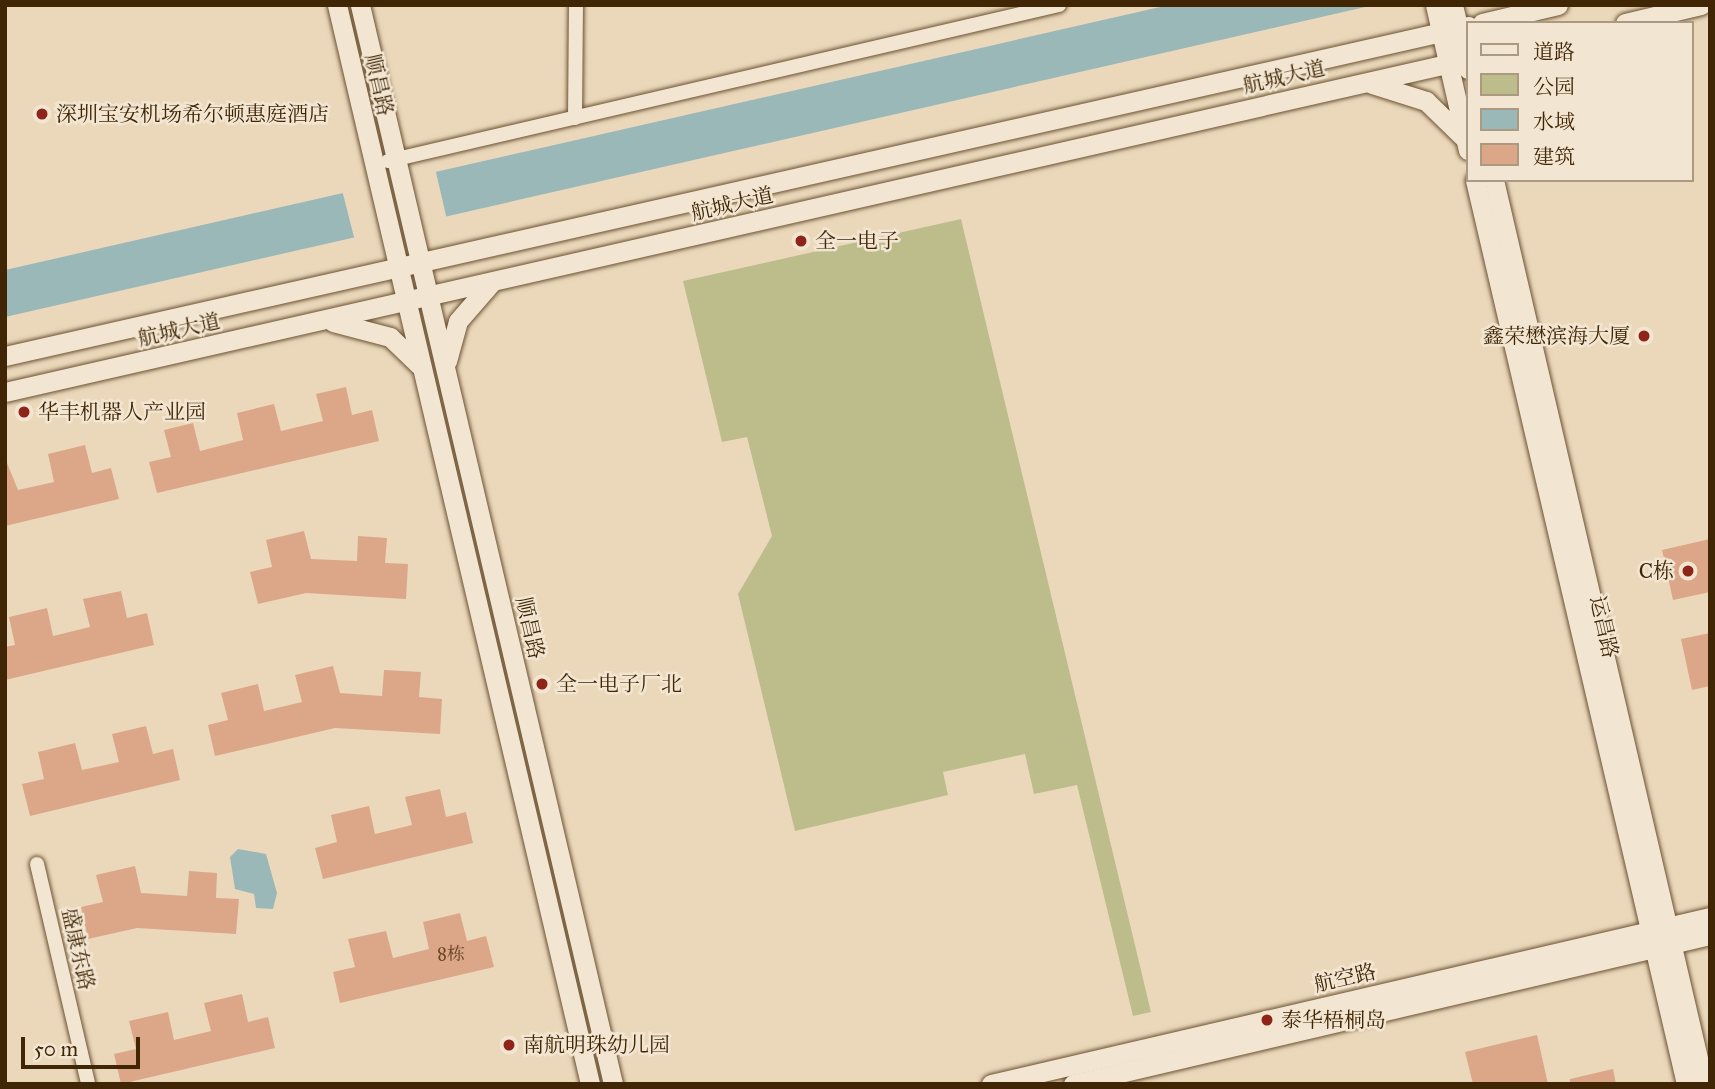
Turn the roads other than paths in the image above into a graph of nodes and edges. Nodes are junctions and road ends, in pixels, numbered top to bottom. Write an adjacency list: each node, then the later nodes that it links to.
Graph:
1 (337, 5): 17 (street, 顺昌路)
2 (360, 5): 16 (street, 顺昌路)
3 (576, 5): 13 (street)
4 (1558, 5): 8 (street)
5 (1702, 5): 9 (street)
6 (1051, 6): 13 (street)
7 (1444, 6): 10 (street)
8 (1490, 21)
9 (1634, 21)
10 (1456, 29): 11 (street); 20 (street, 航城大道)
11 (1463, 63): 12 (street, 航城大道); 14 (street)
12 (1360, 83): 15 (street); 22 (street, 航城大道)
13 (575, 118): 16 (street)
14 (1466, 125)
15 (1466, 145)
16 (398, 164): 17 (street); 20 (street, 顺昌路)
17 (375, 169): 21 (street, 顺昌路)
18 (1475, 182): 33 (street, 运昌路)
19 (1494, 182): 33 (street, 运昌路)
20 (421, 264): 21 (street, 航城大道); 23 (street, 顺昌路)
21 (398, 269): 24 (street); 26 (street, 航城大道)
22 (491, 283): 23 (street, 航城大道); 27 (street)
23 (429, 297): 24 (street, 航城大道); 27 (street, 顺昌路)
24 (406, 302): 25 (street, 航城大道); 28 (street)
25 (322, 320): 28 (street); 29 (street, 航城大道)
26 (5, 356)
27 (446, 369): 36 (street, 顺昌路)
28 (422, 371): 35 (street)
29 (5, 392)
30 (37, 864): 34 (street, 盛康东路)
31 (1710, 917): 33 (street, 航空路)
32 (1710, 935): 33 (street, 航空路)
33 (1662, 937): 37 (street, 航空路); 38 (street, 航空路); 39 (street, 运昌路); 40 (street, 运昌路)
34 (88, 1084)
35 (590, 1084)
36 (613, 1084)
37 (991, 1084)
38 (1073, 1084)
39 (1686, 1084)
40 (1704, 1084)

